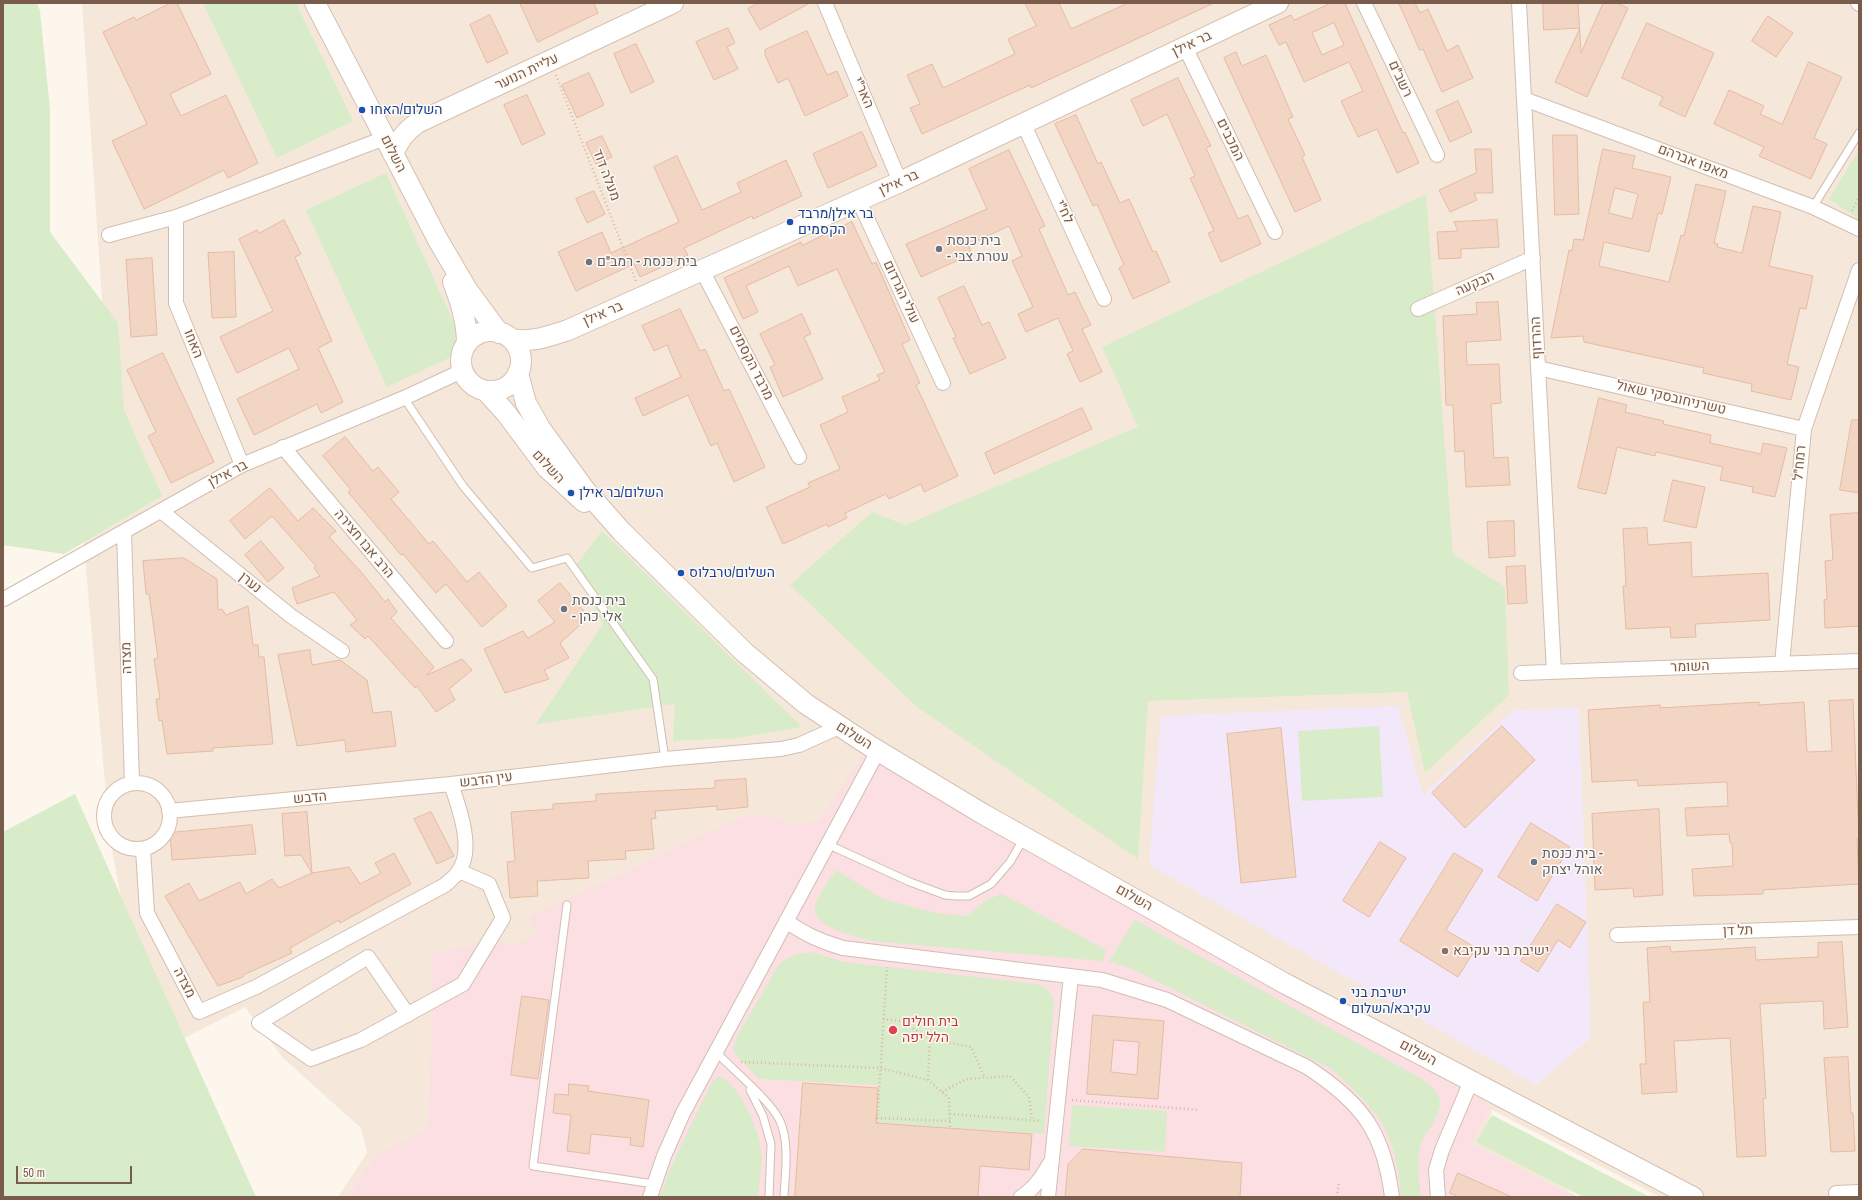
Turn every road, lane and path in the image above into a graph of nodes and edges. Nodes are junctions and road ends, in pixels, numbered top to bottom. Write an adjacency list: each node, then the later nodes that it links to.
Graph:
1 (315, 3): 12 (street, השלום)
2 (673, 3): 8 (street, עליית הנוער)
3 (825, 3): 14 (street, האר"י)
4 (1278, 3): 7 (street, בר אילן)
5 (1364, 3): 13 (street, רשב"ם)
6 (1519, 3): 9 (street, ההרדוף)
7 (1185, 47): 10 (street, בר אילן); 19 (street, המכבים)
8 (550, 61): 12 (street, עליית הנוער); 25 (path, מעלה דוד)
9 (1524, 99): 16 (street, מאפו אברהם); 22 (street, ההרדוף)
10 (1024, 125): 14 (street, בר אילן); 26 (street, לח"י)
11 (1859, 133): 16 (lane)
12 (389, 146): 17 (street); 21 (street, השלום)
13 (1437, 155)
14 (900, 182): 15 (street, בר אילן)
15 (859, 201): 23 (street, בר אילן); 33 (street, עולי הגרדום)
16 (1813, 208): 18 (street, מאפו אברהם)
17 (176, 217): 20 (street); 39 (street, האחו)
18 (1859, 230)
19 (1275, 232)
20 (109, 235)
21 (438, 240): 28 (street, השלום); 29 (street, השלום)
22 (1533, 258): 27 (street, הבקעה); 30 (street, ההרדוף)
23 (702, 270): 25 (street, בר אילן); 38 (street, מרבד הקסמים)
24 (1859, 270): 36 (street, רמח"ל)
25 (642, 297): 28 (street, בר אילן)
26 (1104, 299)
27 (1418, 310)
28 (506, 336): 29 (street); 32 (street)
29 (467, 343): 31 (street)
30 (1538, 368): 36 (street, טשרניחובסקי שאול); 48 (street, ההרדוף)
31 (462, 371): 34 (street); 35 (street, בר אילן)
32 (518, 373): 34 (street); 42 (street, השלום)
33 (943, 383)
34 (486, 391): 42 (street, השלום)
35 (404, 398): 37 (street, בר אילן); 52 (lane)
36 (1804, 429): 47 (street, רמח"ל)
37 (283, 447): 39 (street, בר אילן); 44 (street, הרב אבו חצירה)
38 (799, 457)
39 (242, 465): 40 (street, בר אילן)
40 (161, 511): 41 (street, בר אילן); 45 (street, נערן)
41 (124, 532): 43 (street, בר אילן); 53 (street, מצדה)
42 (622, 532): 50 (street, השלום)
43 (4, 599)
44 (446, 641)
45 (342, 651)
46 (1859, 661): 47 (street, השומר)
47 (1782, 664): 48 (street, השומר)
48 (1554, 672): 49 (street, השומר)
49 (1521, 673)
50 (839, 727): 51 (street, השלום); 52 (street, עין הדבש)
51 (878, 751): 56 (street, השלום); 57 (street)
52 (665, 759): 54 (street, עין הדבש)
53 (132, 784): 55 (street); 58 (street)
54 (451, 784): 55 (street, הדבש); 59 (street, עין הדבש)
55 (169, 811): 58 (street)
56 (1024, 837): 57 (lane); 74 (street, השלום)
57 (827, 844): 61 (street)
58 (144, 849): 66 (street, מצדה)
59 (459, 871): 66 (street, עין הדבש); 67 (street)
60 (567, 905): 88 (lane)
61 (786, 920): 64 (street); 70 (street)
62 (1859, 927): 63 (street, תל דן)
63 (1617, 935)
64 (887, 954): 65 (street); 68 (path)
65 (1071, 976): 77 (street); 96 (street)
66 (256, 987)
67 (408, 1014): 67 (street)
68 (883, 1019): 69 (path); 71 (path)
69 (930, 1039): 72 (path); 73 (path)
70 (720, 1056): 71 (path); 75 (lane); 88 (street)
71 (880, 1068): 73 (path); 80 (path)
72 (984, 1078): 76 (path); 82 (path)
73 (928, 1080): 76 (path)
74 (1471, 1081): 97 (street); 98 (street, השלום)
75 (746, 1082): 91 (lane); 92 (lane)
76 (942, 1092): 79 (path)
77 (1058, 1099): 78 (path); 83 (street)
78 (1199, 1110)
79 (950, 1114): 81 (path); 82 (path)
80 (877, 1118): 81 (path); 84 (path)
81 (950, 1120): 85 (path)
82 (1032, 1120): 83 (path)
83 (1056, 1122): 86 (street)
84 (877, 1123)
85 (950, 1128)
86 (1052, 1159): 93 (street); 94 (street)
87 (1339, 1183): 95 (path)
88 (652, 1191)
89 (1859, 1192): 90 (street)
90 (1836, 1193)
91 (769, 1197)
92 (784, 1197)
93 (1021, 1197)
94 (1048, 1197)
95 (1337, 1197)
96 (1392, 1197)
97 (1438, 1197)
98 (1693, 1197)

